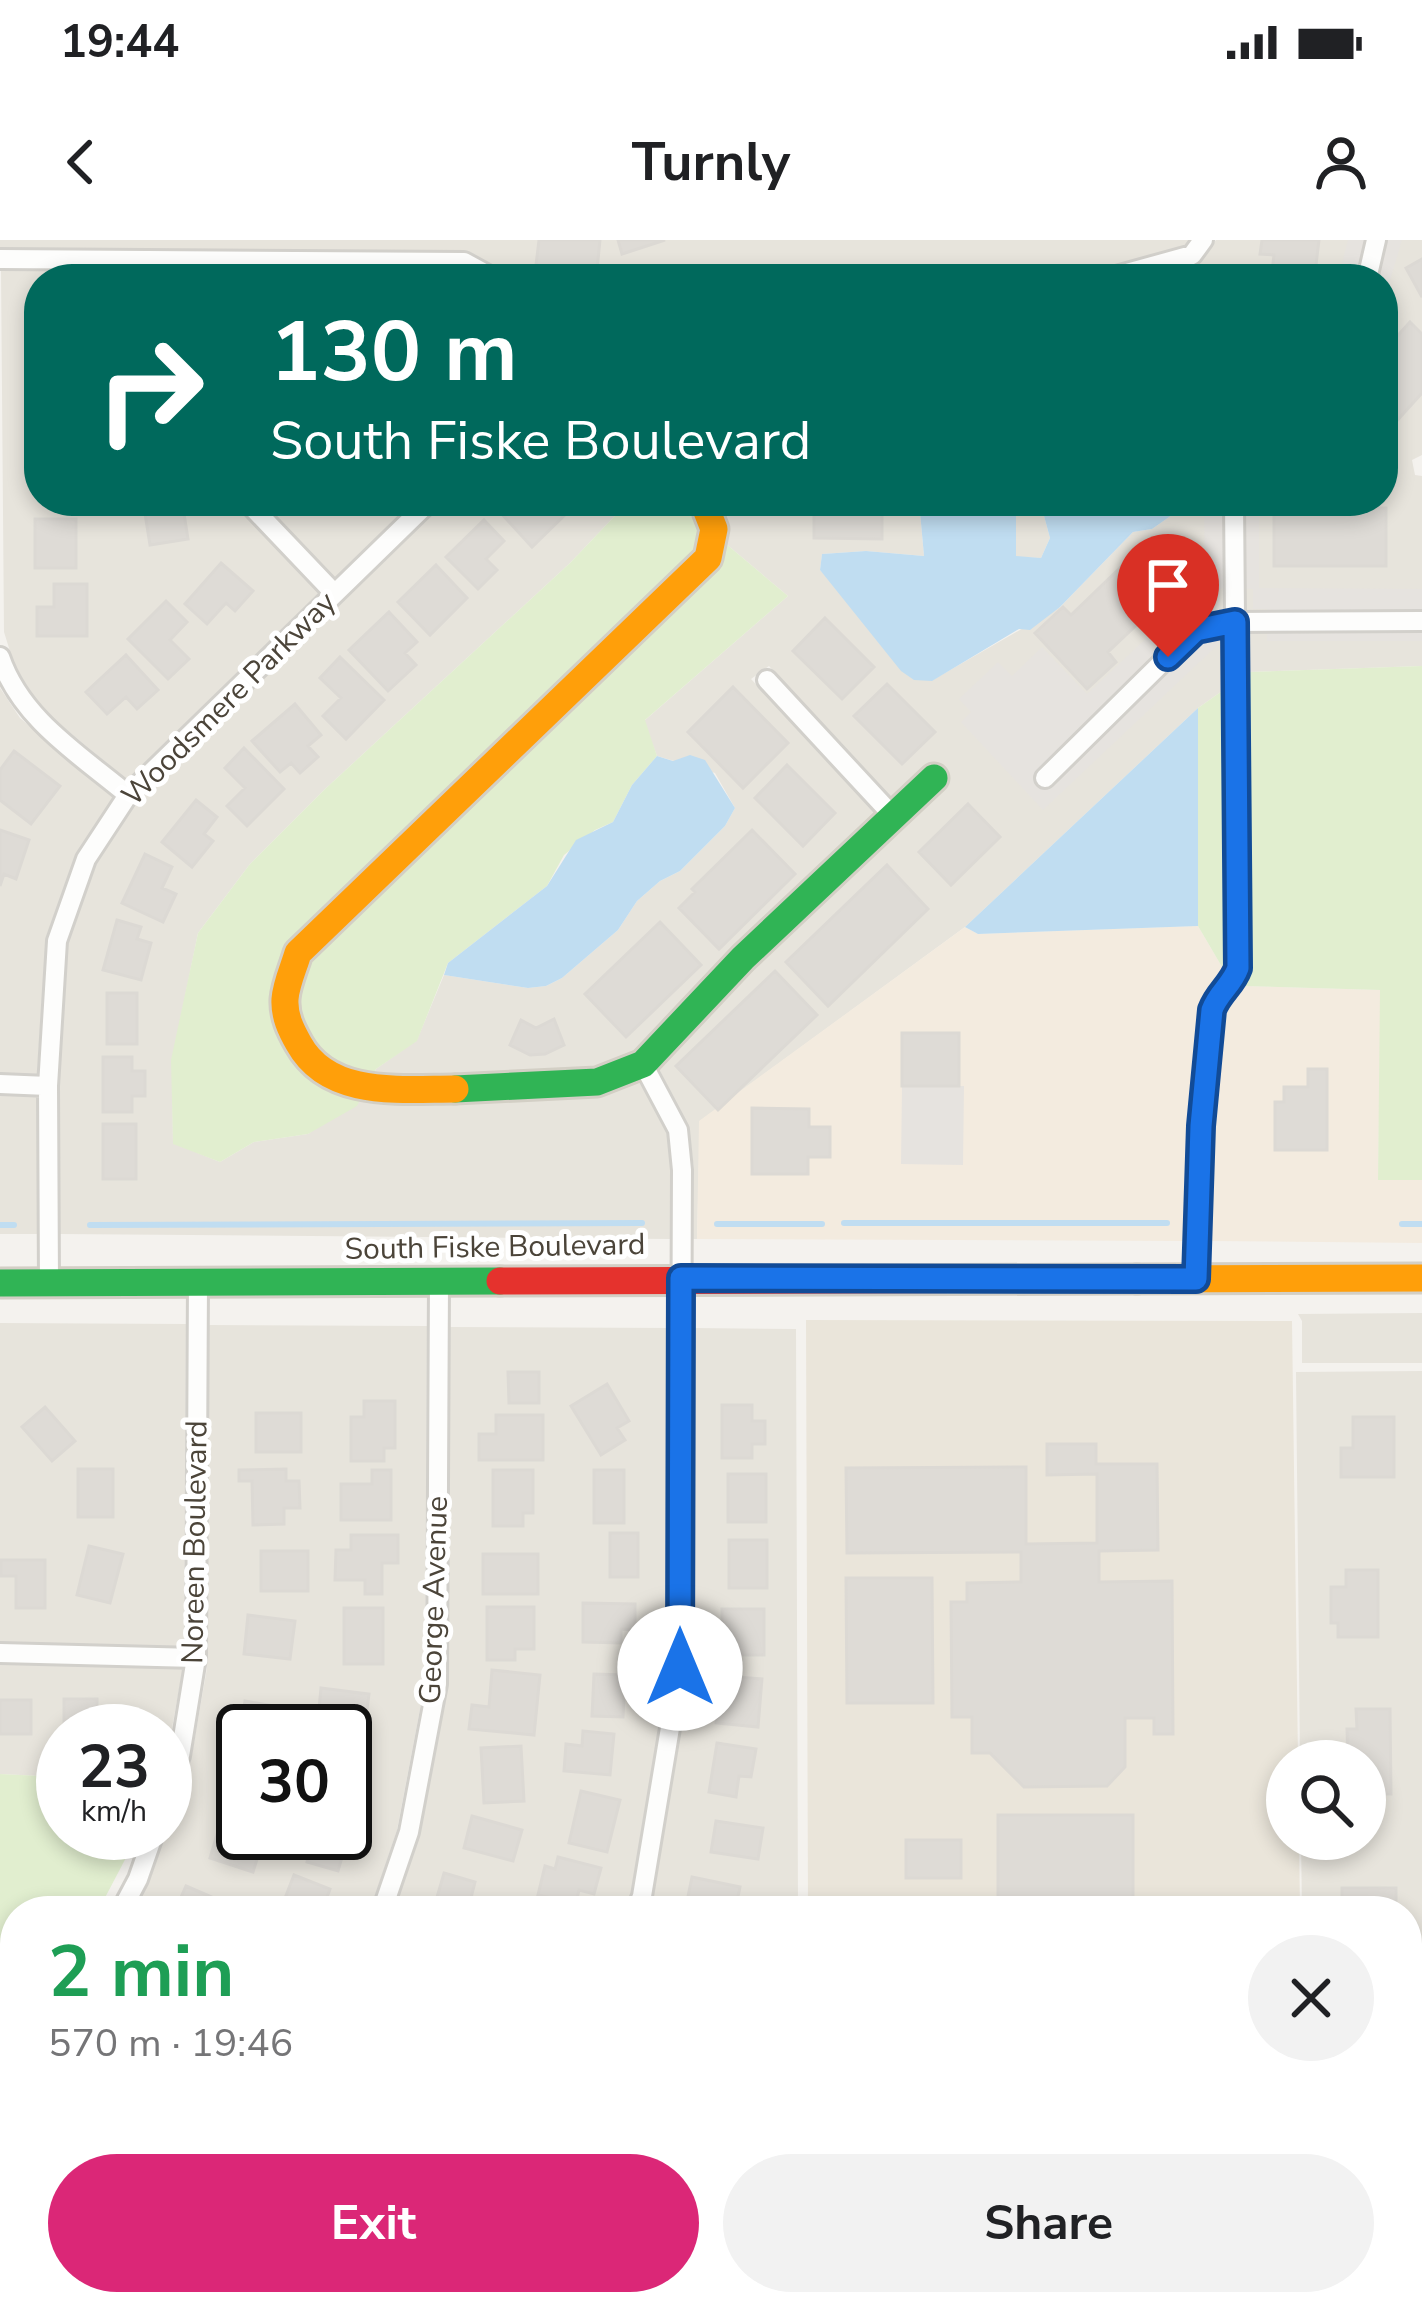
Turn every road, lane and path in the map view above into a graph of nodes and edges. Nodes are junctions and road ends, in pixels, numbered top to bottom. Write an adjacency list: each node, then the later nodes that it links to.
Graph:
1 (1203, 240): 4 (street)
2 (0, 260): 3 (street)
3 (468, 264)
4 (1159, 264)
5 (261, 516): 9 (street)
6 (414, 516): 9 (street, Woodsmere Parkway)
7 (713, 516): 18 (street)
8 (1234, 516): 11 (street)
9 (334, 593): 16 (street, Woodsmere Parkway)
10 (1422, 621): 11 (street)
11 (1235, 622): 15 (street); 23 (street)
12 (0, 657): 16 (street)
13 (767, 680): 17 (street)
14 (934, 778): 17 (street)
15 (1046, 778)
16 (128, 795): 20 (street, Woodsmere Parkway)
17 (894, 817): 18 (street)
18 (643, 1064): 21 (street)
19 (0, 1084): 20 (street)
20 (48, 1086): 25 (street, Woodsmere Parkway)
21 (681, 1278): 23 (street, South Fiske Boulevard); 27 (street, South Fiske Boulevard); 34 (street)
22 (1422, 1278): 23 (street, South Fiske Boulevard)
23 (1196, 1279)
24 (0, 1282): 25 (street, South Fiske Boulevard)
25 (49, 1282): 26 (street, South Fiske Boulevard)
26 (198, 1282): 27 (street, South Fiske Boulevard); 29 (street, Noreen Boulevard)
27 (439, 1282): 33 (street, George Avenue)
28 (0, 1653): 29 (street)
29 (196, 1658): 30 (street, Noreen Boulevard)
30 (188, 1704)
31 (143, 1860): 32 (street)
32 (127, 1896)
33 (387, 1896)
34 (642, 1896)

